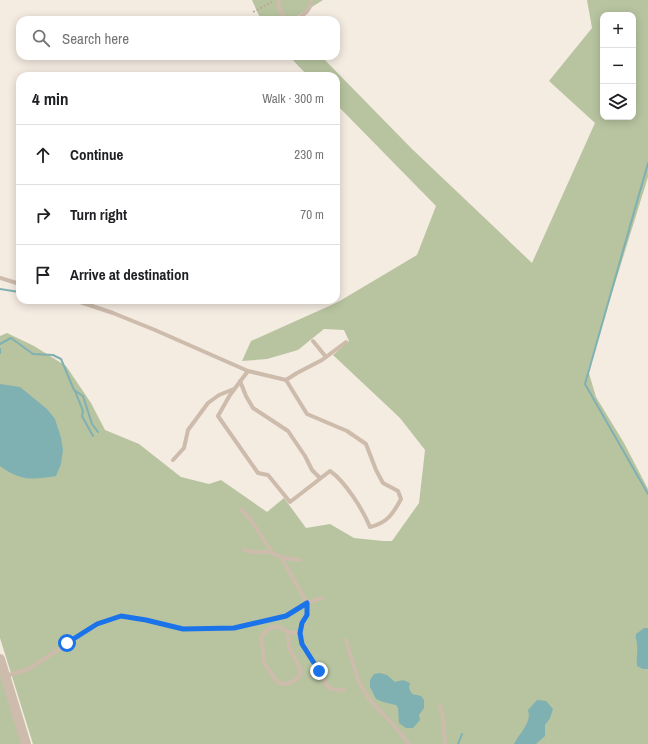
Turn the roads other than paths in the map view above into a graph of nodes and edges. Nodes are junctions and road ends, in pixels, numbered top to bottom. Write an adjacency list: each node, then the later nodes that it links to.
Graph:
1 (279, 0): 3 (lane)
2 (311, 0): 4 (lane)
3 (283, 16)
4 (302, 16)
5 (0, 278): 6 (lane)
6 (16, 283)
7 (85, 304): 11 (lane)
8 (313, 341): 10 (lane)
9 (346, 342): 10 (lane)
10 (326, 356): 12 (lane)
11 (248, 371): 12 (lane); 13 (lane)
12 (286, 380): 16 (lane)
13 (240, 381): 14 (lane); 16 (lane)
14 (235, 388): 15 (lane); 16 (lane)
15 (173, 460)
16 (320, 478)
17 (241, 509): 19 (lane)
18 (244, 550): 19 (lane)
19 (274, 554): 20 (lane)
20 (281, 557): 21 (lane); 23 (lane)
21 (300, 560)
22 (322, 598): 23 (lane)
23 (307, 603): 25 (lane); 28 (lane)
24 (288, 632): 24 (lane); 25 (lane)
25 (300, 633): 29 (lane)
26 (346, 640): 32 (lane)
27 (0, 659): 28 (street)
28 (6, 676): 31 (street)
29 (344, 690)
30 (440, 705): 33 (lane)
31 (26, 744)
32 (409, 744)
33 (445, 744)

